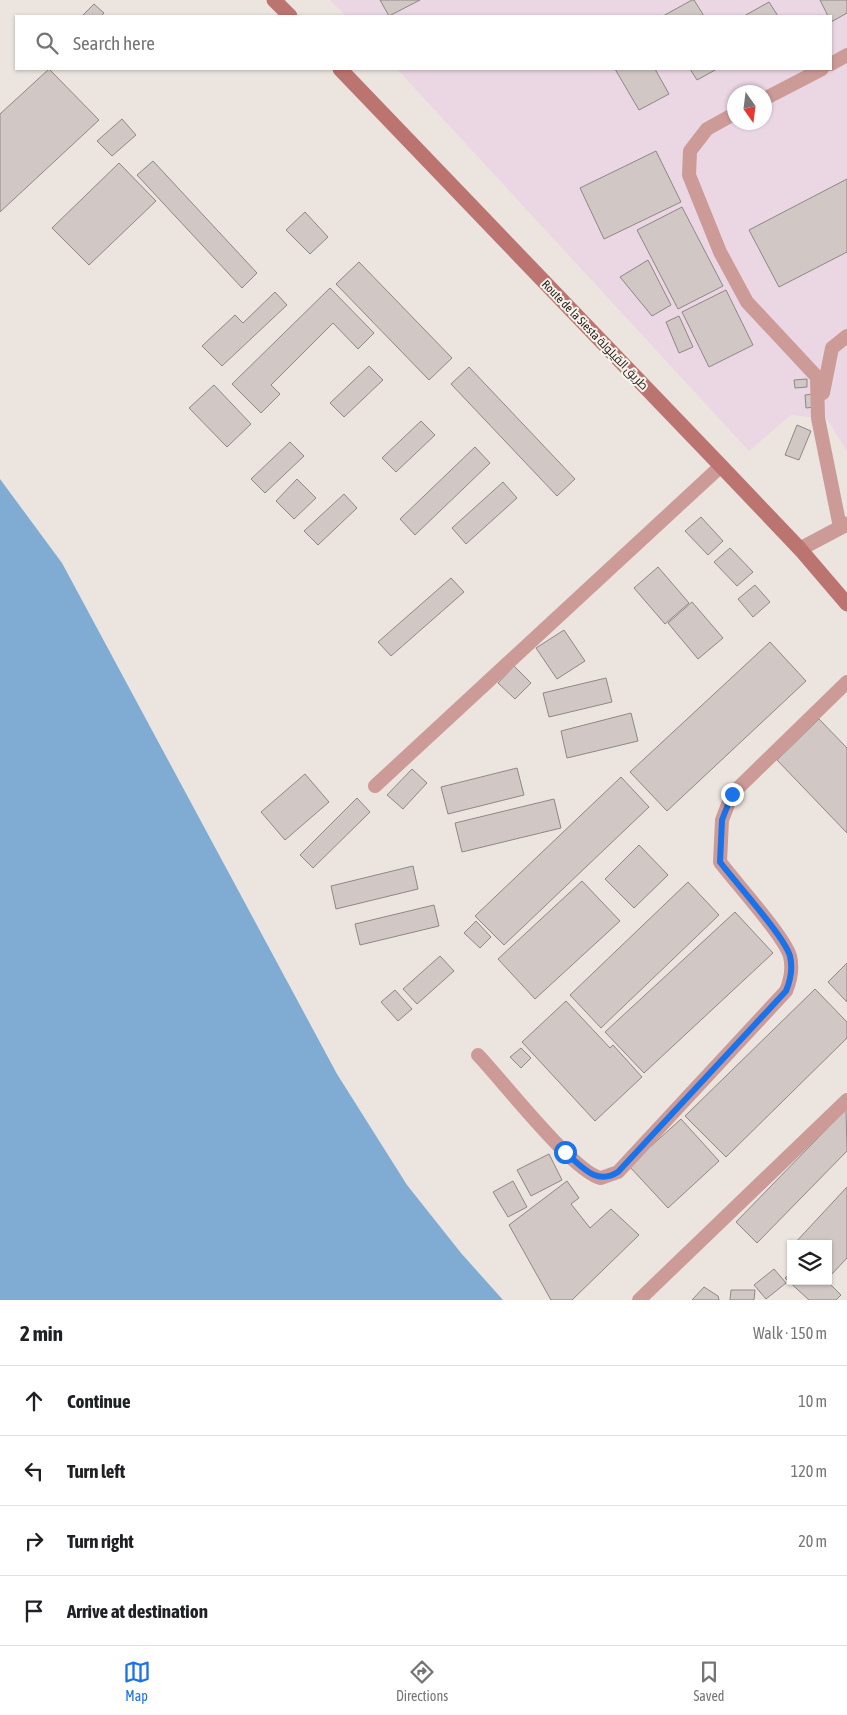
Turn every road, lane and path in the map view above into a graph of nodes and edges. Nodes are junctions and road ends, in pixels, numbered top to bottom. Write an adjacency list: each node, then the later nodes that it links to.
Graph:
1 (274, 0): 2 (main road)
2 (289, 15)
3 (847, 56): 4 (lane)
4 (832, 64)
5 (341, 70): 11 (main road, Route de la Siesta طريق القيلولة)
6 (820, 70): 7 (lane)
7 (772, 95)
8 (727, 118): 10 (lane)
9 (847, 336): 10 (lane)
10 (818, 418): 12 (lane)
11 (721, 466): 13 (main road, Route de la Siesta طريق القيلولة); 16 (lane)
12 (844, 526): 13 (street)
13 (800, 549): 14 (main road, Route de la Siesta طريق القيلولة)
14 (847, 604)
15 (847, 682): 17 (lane)
16 (375, 786)
17 (478, 1055)
18 (847, 1100): 19 (lane)
19 (639, 1300)

